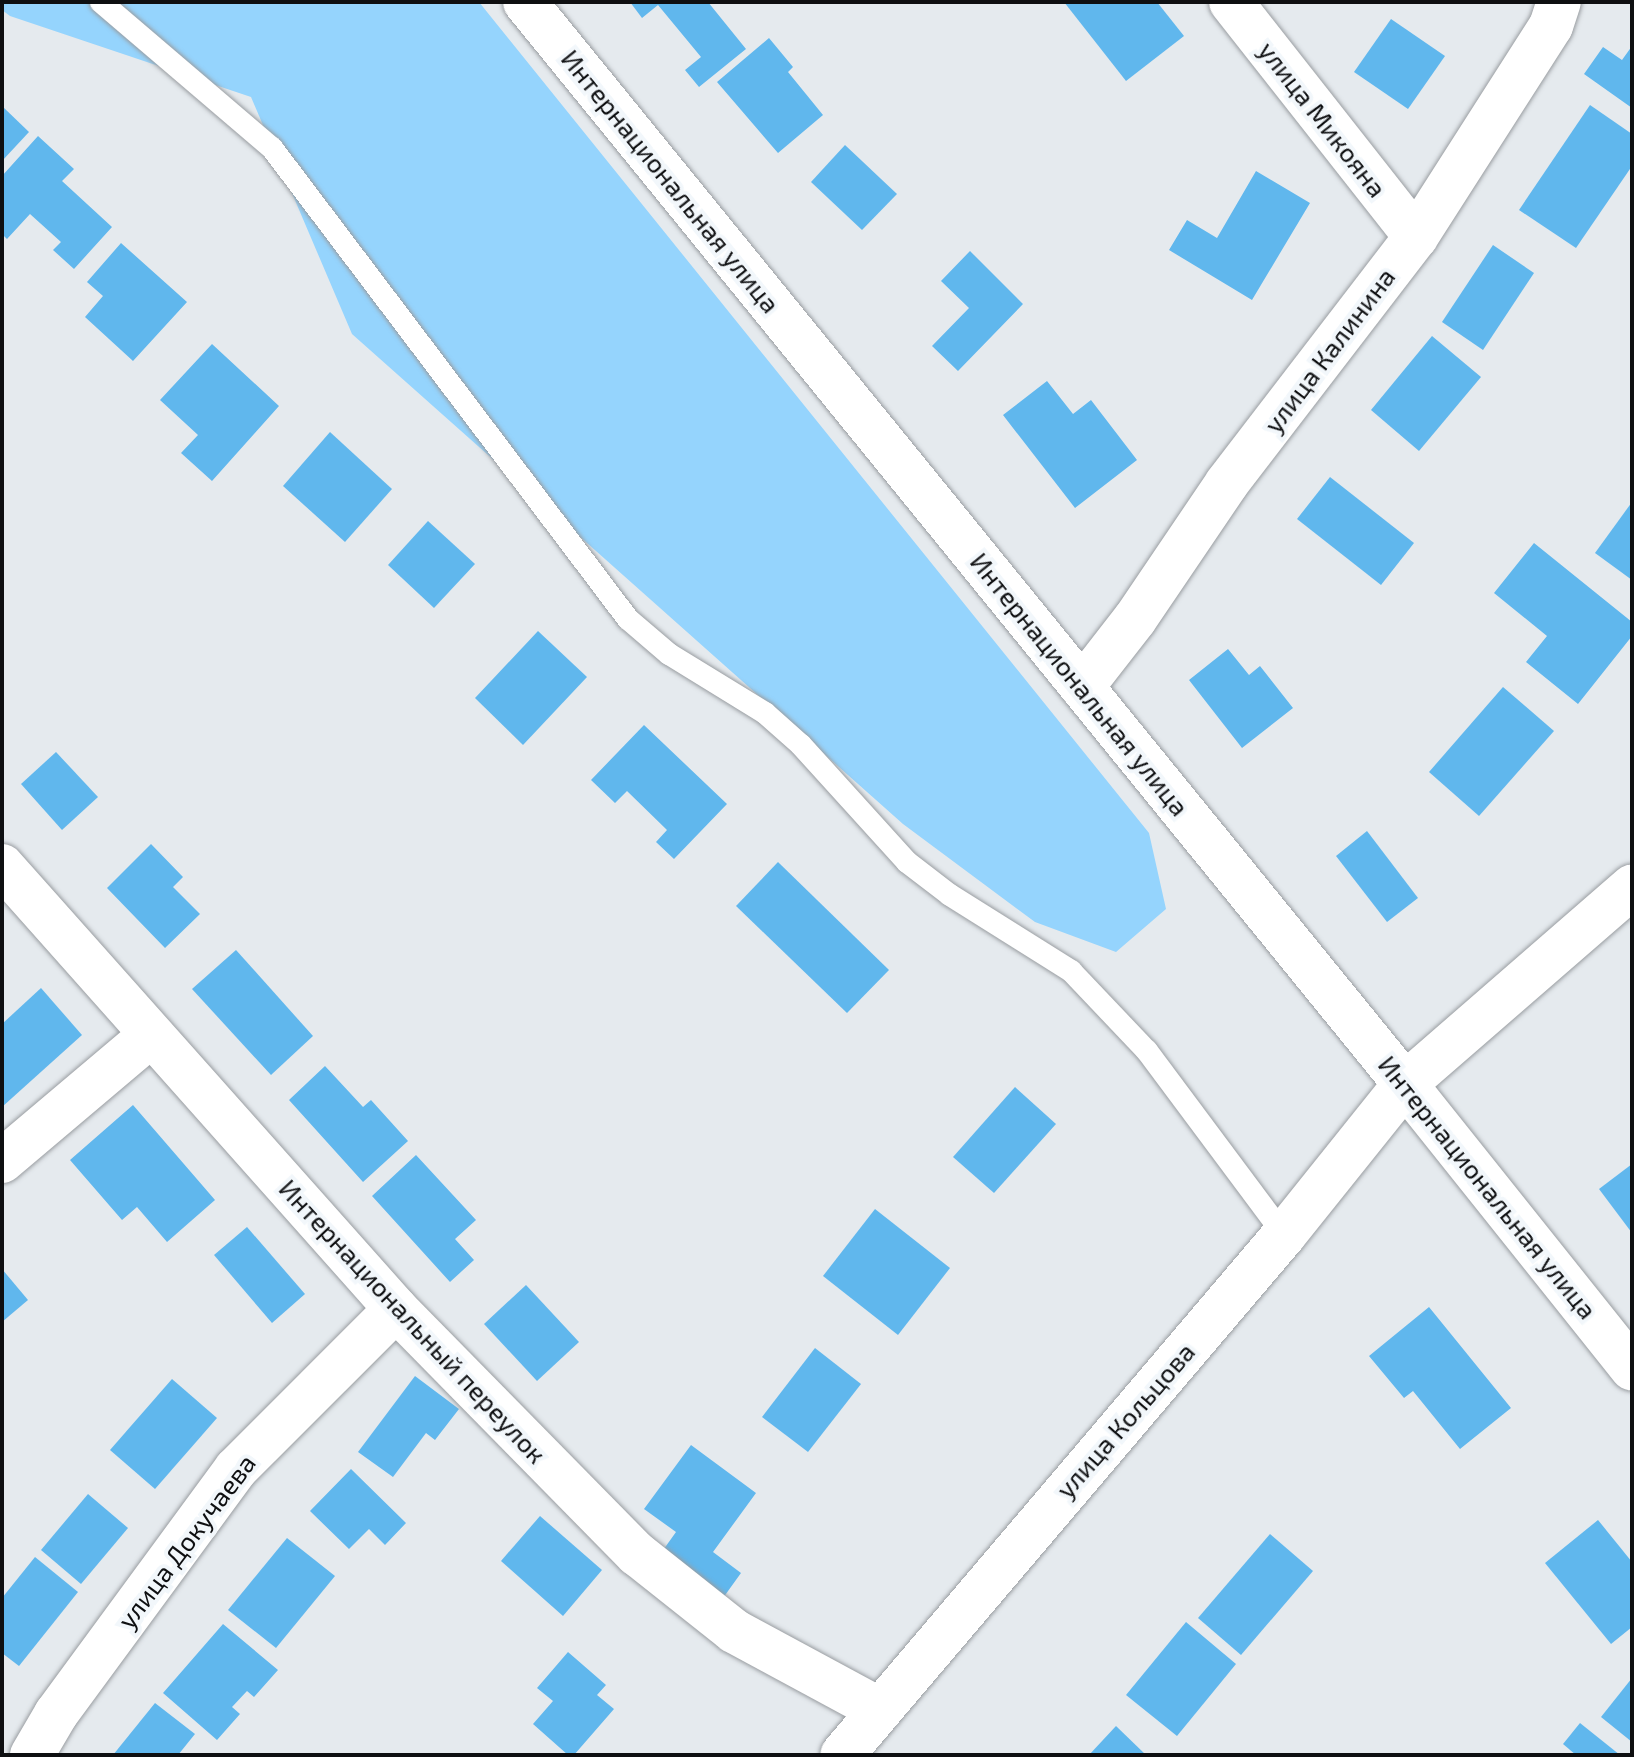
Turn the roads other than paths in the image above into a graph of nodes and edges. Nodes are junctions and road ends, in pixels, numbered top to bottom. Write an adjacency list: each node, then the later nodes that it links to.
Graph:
1 (101, 2): 12 (lane)
2 (525, 2): 6 (street, Интернациональная улица)
3 (1231, 2): 5 (street, улица Микояна)
4 (1559, 2): 5 (street, улица Калинина)
5 (1416, 237): 6 (street, улица Калинина)
6 (1082, 687): 10 (street, Интернациональная улица)
7 (2, 866): 9 (street, Интернациональный переулок)
8 (1632, 887): 10 (street, улица Кольцова)
9 (150, 1036): 11 (street); 13 (street, Интернациональный переулок)
10 (1405, 1084): 12 (street, улица Кольцова); 14 (street, Интернациональная улица)
11 (2, 1161)
12 (1284, 1235): 15 (street, улица Кольцова)
13 (396, 1309): 15 (street, Интернациональный переулок); 18 (street, улица Докучаева)
14 (1632, 1368)
15 (880, 1710): 19 (street, улица Кольцова)
16 (2, 1748): 17 (street)
17 (7, 1755)
18 (32, 1755)
19 (842, 1755)

